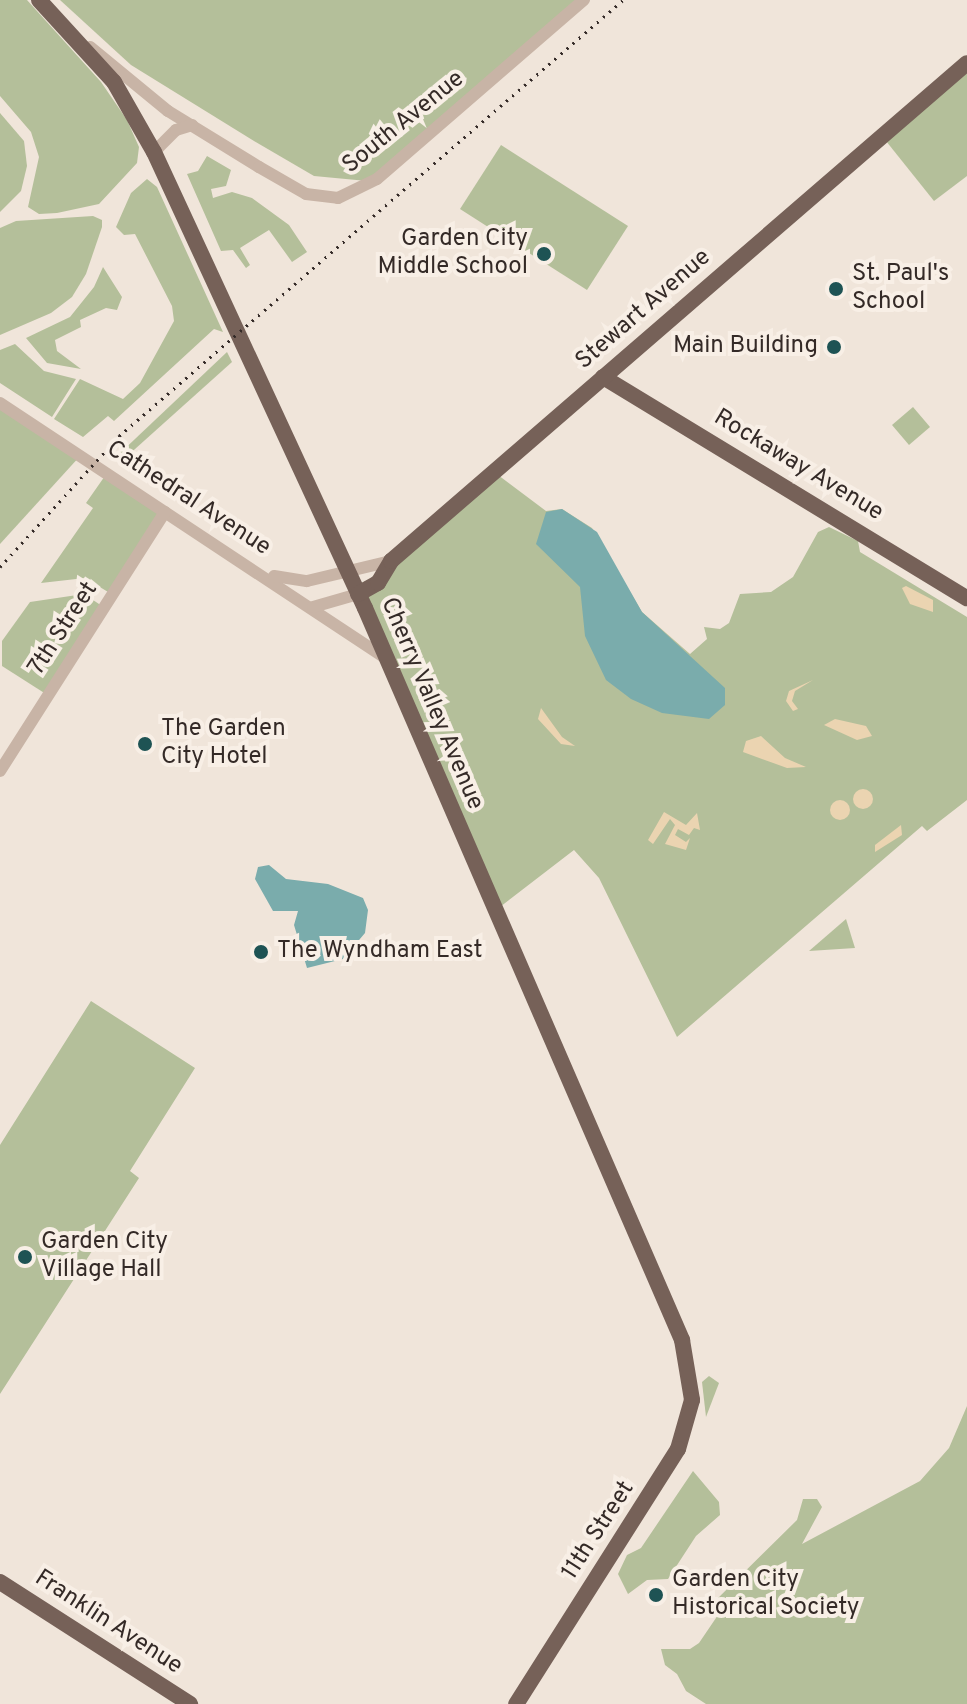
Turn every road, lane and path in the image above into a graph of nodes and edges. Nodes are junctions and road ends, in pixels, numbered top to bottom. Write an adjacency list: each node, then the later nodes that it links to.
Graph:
1 (39, 0): 3 (main road)
2 (584, 0): 7 (street, South Avenue)
3 (75, 39): 5 (main road); 6 (street)
4 (967, 63): 9 (main road, Stewart Avenue)
5 (102, 68): 6 (street); 8 (main road, Cherry Valley Avenue)
6 (168, 111): 7 (street, South Avenue)
7 (192, 125): 8 (street)
8 (154, 152): 14 (main road, Cherry Valley Avenue)
9 (603, 377): 12 (main road, Stewart Avenue); 16 (main road, Rockaway Avenue)
10 (0, 403): 11 (street, Cathedral Avenue)
11 (165, 512): 13 (street, Cathedral Avenue); 19 (street, 7th Street)
12 (391, 561): 14 (street); 15 (main road, Stewart Avenue)
13 (259, 571): 14 (street); 17 (street, Cathedral Avenue)
14 (347, 573): 15 (main road, Cherry Valley Avenue)
15 (358, 594): 17 (street); 18 (main road, Cherry Valley Avenue)
16 (967, 598)
17 (313, 607): 18 (street, Cathedral Avenue)
18 (387, 659): 20 (main road, Cherry Valley Avenue)
19 (0, 771)
20 (690, 1372): 23 (main road, 11th Street)
21 (0, 1582): 22 (main road, Franklin Avenue)
22 (190, 1704)
23 (516, 1704)

